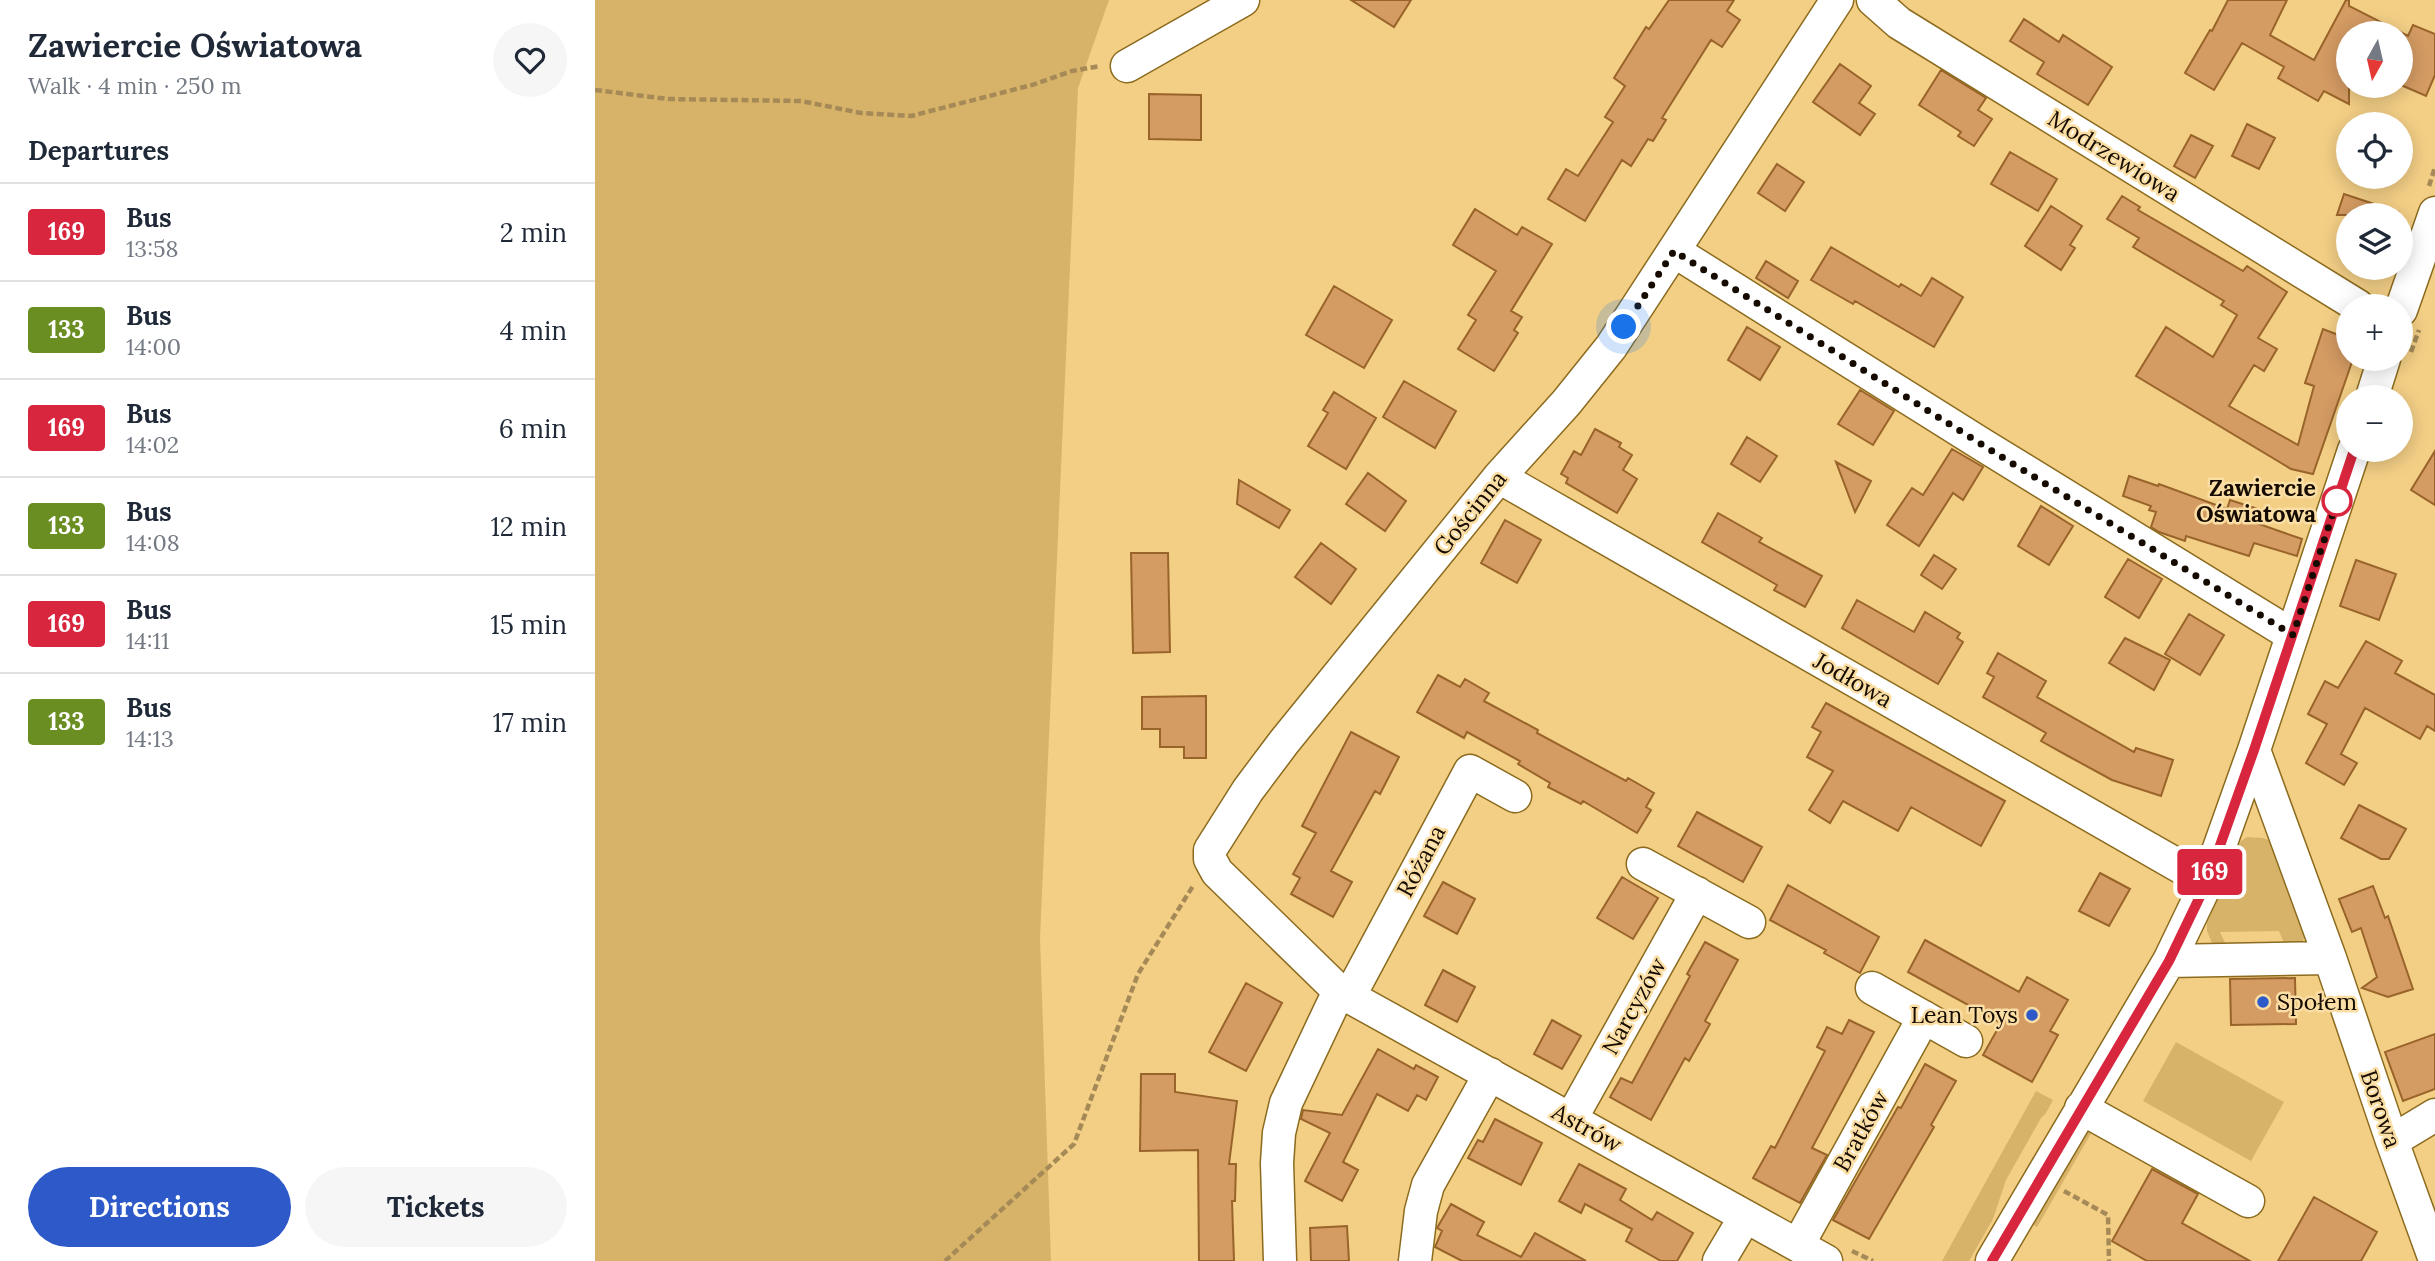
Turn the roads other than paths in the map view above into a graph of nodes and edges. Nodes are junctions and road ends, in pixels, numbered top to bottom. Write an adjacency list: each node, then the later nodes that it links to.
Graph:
1 (1243, 0): 5 (street)
2 (1837, 0): 7 (street, Gościnna)
3 (1873, 0): 4 (street, Modrzewiowa)
4 (1904, 12): 8 (street, Modrzewiowa)
5 (1128, 66)
6 (2435, 213): 9 (street)
7 (1674, 251): 11 (street, Gościnna); 12 (street)
8 (2339, 294)
9 (2413, 307)
10 (2350, 462): 12 (street)
11 (1499, 477): 16 (street, Jodłowa); 22 (street, Gościnna)
12 (2293, 635): 13 (street)
13 (2254, 750): 16 (street); 19 (street, Borowa)
14 (1515, 796): 22 (street, Różana)
15 (1643, 864): 17 (street)
16 (2207, 882): 20 (street)
17 (1697, 893): 18 (street); 28 (street, Narcyzów)
18 (1749, 922)
19 (2330, 958): 20 (street); 29 (street, Borowa)
20 (2169, 961): 26 (street)
21 (1872, 988): 23 (street)
22 (1344, 994): 25 (street, Astrów); 34 (street, Różana)
23 (1924, 1017): 24 (street); 32 (street, Bratków)
24 (1966, 1041)
25 (1490, 1074): 28 (street, Astrów); 35 (street)
26 (2081, 1108): 30 (street); 38 (street)
27 (2435, 1115): 29 (street)
28 (1571, 1119): 31 (street, Astrów)
29 (2392, 1141): 33 (street, Borowa)
30 (2248, 1200)
31 (1745, 1217): 32 (street, Astrów); 36 (street)
32 (1798, 1245): 37 (street, Astrów)
33 (2435, 1260)
34 (1280, 1261)
35 (1415, 1261)
36 (1719, 1261)
37 (1826, 1261)
38 (1992, 1261)

